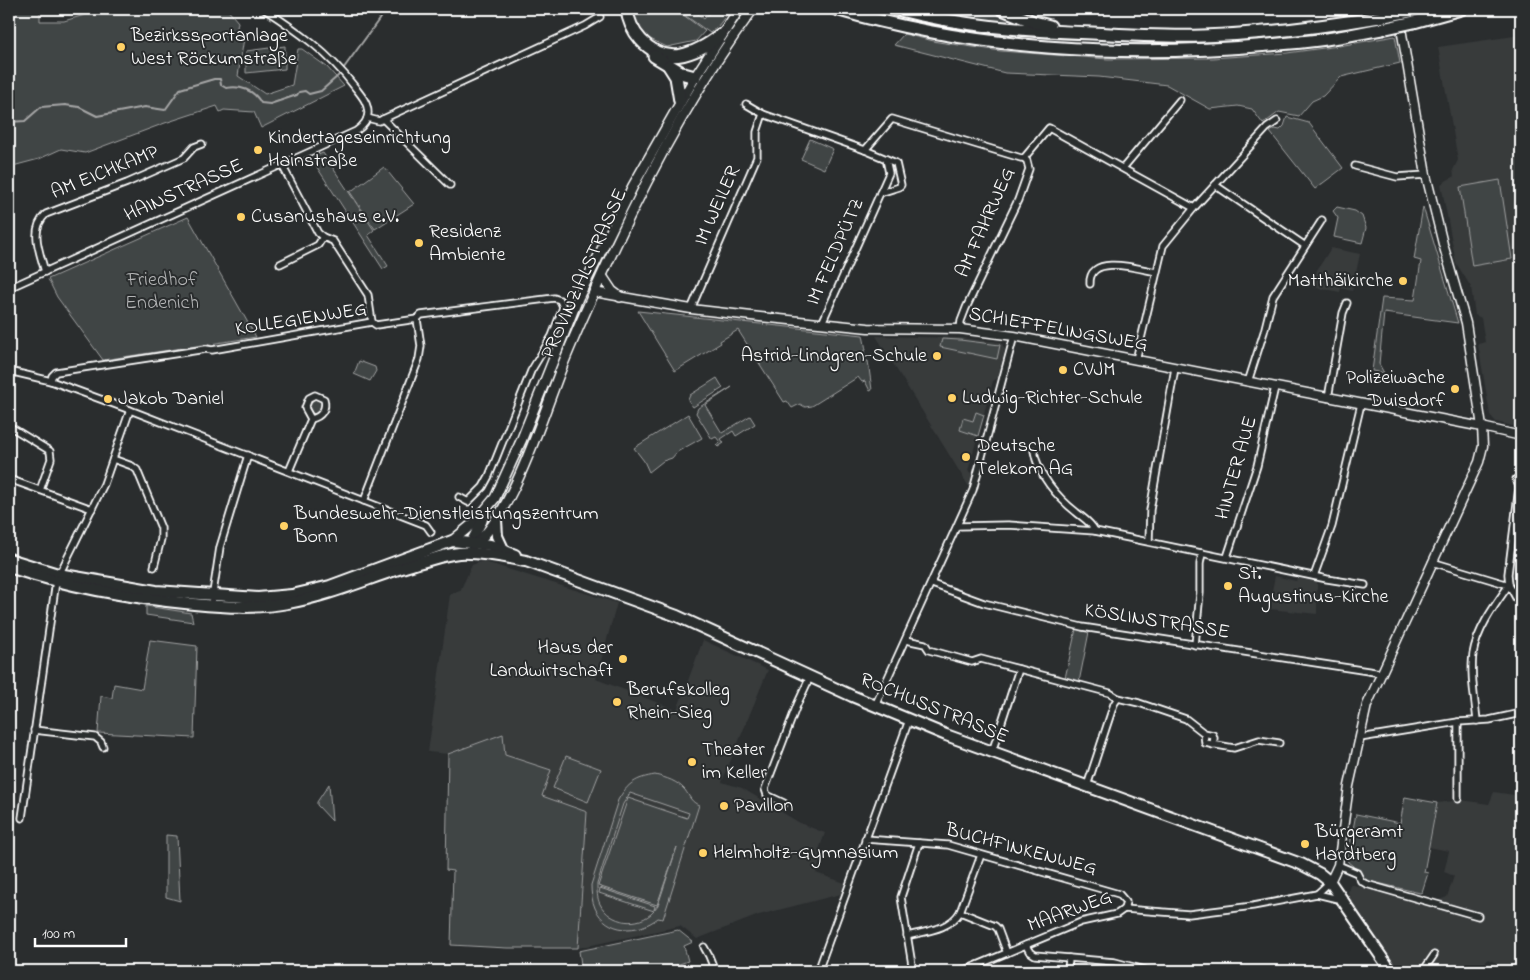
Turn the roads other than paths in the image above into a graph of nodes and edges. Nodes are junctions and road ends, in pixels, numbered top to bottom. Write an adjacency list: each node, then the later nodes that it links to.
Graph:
1 (264, 9): 23 (street)
2 (623, 9): 12 (highway)
3 (740, 9): 14 (main road, PROVINZIALSTRASSE)
4 (836, 9): 10 (highway, bridge)
5 (896, 9): 13 (highway)
6 (1002, 9): 13 (highway)
7 (1396, 9): 33 (street)
8 (1461, 9): 10 (highway)
9 (751, 12): 16 (main road, PROVINZIALSTRASSE)
10 (1413, 14): 13 (highway, bridge)
11 (600, 17): 24 (street)
12 (627, 17): 15 (highway)
13 (1079, 33)
14 (721, 35): 15 (highway); 17 (main road, PROVINZIALSTRASSE)
15 (669, 61): 17 (highway); 20 (highway)
16 (708, 76): 17 (main road); 18 (main road, PROVINZIALSTRASSE)
17 (695, 77): 18 (main road); 20 (main road, PROVINZIALSTRASSE)
18 (698, 92): 45 (main road, PROVINZIALSTRASSE)
19 (1180, 100): 32 (street)
20 (680, 102): 43 (main road, PROVINZIALSTRASSE)
21 (746, 104): 22 (street)
22 (763, 114): 27 (street); 52 (street, IM WEILER)
23 (367, 118): 24 (street); 30 (street, HAINSTRASSE)
24 (384, 119): 34 (street)
25 (1278, 121): 35 (street)
26 (202, 144): 42 (street, AM EICHKAMP)
27 (865, 150): 28 (street); 29 (street)
28 (1024, 158): 32 (street); 56 (street, AM FAHRWEG)
29 (886, 159): 36 (street, IM FELDPÜTZ); 36 (street, IM FELDPÜTZ)
30 (282, 165): 39 (street); 42 (street, HAINSTRASSE)
31 (1355, 166): 33 (street)
32 (1123, 168): 37 (street)
33 (1426, 175): 69 (street)
34 (450, 185)
35 (1215, 185): 37 (street); 40 (street)
36 (880, 193): 55 (street, IM FELDPÜTZ)
37 (1194, 208): 44 (street)
38 (1322, 220): 40 (street)
39 (324, 237): 41 (street); 54 (street)
40 (1304, 245): 62 (street)
41 (280, 264)
42 (45, 272): 47 (street, HAINSTRASSE)
43 (591, 272): 48 (main road); 50 (main road, PROVINZIALSTRASSE)
44 (1156, 272): 46 (street); 58 (street)
45 (602, 276): 48 (main road, PROVINZIALSTRASSE); 49 (main road)
46 (1090, 284)
47 (9, 288)
48 (594, 292): 49 (street, SCHIEFFELINGSWEG); 50 (main road); 82 (main road, PROVINZIALSTRASSE)
49 (620, 297): 52 (street, SCHIEFFELINGSWEG)
50 (578, 298): 81 (main road, PROVINZIALSTRASSE)
51 (1347, 303): 64 (street)
52 (691, 309): 55 (street, SCHIEFFELINGSWEG)
53 (417, 319): 54 (street, KOLLEGIENWEG); 78 (street, KOLLEGIENWEG); 79 (street)
54 (372, 322): 61 (street, KOLLEGIENWEG)
55 (822, 323): 56 (street, SCHIEFFELINGSWEG)
56 (960, 329): 57 (street, SCHIEFFELINGSWEG)
57 (1014, 336): 58 (street, SCHIEFFELINGSWEG); 83 (street)
58 (1136, 360): 59 (street, SCHIEFFELINGSWEG)
59 (1175, 368): 62 (street, SCHIEFFELINGSWEG); 87 (street)
60 (9, 371): 61 (street)
61 (51, 381): 66 (street)
62 (1248, 382): 63 (street, SCHIEFFELINGSWEG)
63 (1275, 387): 64 (street, SCHIEFFELINGSWEG); 93 (street, HINTER AUE)
64 (1328, 398): 65 (street, SCHIEFFELINGSWEG)
65 (1361, 404): 69 (street, SCHIEFFELINGSWEG); 99 (street)
66 (130, 410): 72 (street); 73 (street)
67 (311, 419): 74 (street)
68 (9, 426): 77 (street)
69 (1482, 427): 70 (street, SCHIEFFELINGSWEG); 96 (street)
70 (1521, 436)
71 (1034, 451): 84 (street)
72 (248, 455): 74 (street); 104 (street)
73 (113, 459): 80 (street); 97 (street)
74 (289, 471): 79 (street)
75 (9, 479): 77 (street)
76 (1516, 479): 103 (street)
77 (40, 490): 80 (street)
78 (459, 497)
79 (364, 500): 85 (street)
80 (92, 509): 100 (street)
81 (482, 514): 86 (main road, PROVINZIALSTRASSE); 88 (main road)
82 (496, 520): 88 (main road, PROVINZIALSTRASSE); 89 (main road)
83 (958, 526): 84 (street); 101 (street)
84 (1096, 531): 87 (street)
85 (431, 532)
86 (452, 541): 88 (main road, ROCHUSSTRASSE); 104 (main road)
87 (1148, 541): 92 (street)
88 (474, 544): 89 (main road, ROCHUSSTRASSE); 90 (main road, PROVINZIALSTRASSE); 91 (main road)
89 (503, 550): 95 (main road, ROCHUSSTRASSE)
90 (459, 553): 91 (main road, ROCHUSSTRASSE); 104 (main road, ROCHUSSTRASSE)
91 (479, 554): 95 (main road, ROCHUSSTRASSE)
92 (1202, 554): 93 (street); 107 (street)
93 (1227, 557): 99 (street)
94 (9, 559): 100 (main road)
95 (526, 561): 110 (main road, ROCHUSSTRASSE)
96 (1432, 562): 103 (street); 109 (street)
97 (154, 566)
98 (9, 567): 100 (main road)
99 (1314, 576): 102 (street)
100 (57, 578): 104 (main road); 117 (street)
101 (932, 584): 106 (street); 107 (street, KÖSLINSTRASSE)
102 (1365, 585)
103 (1509, 585): 105 (street); 115 (street)
104 (211, 601)
105 (1521, 607)
106 (906, 640): 108 (street); 112 (street)
107 (1195, 645): 109 (street, KÖSLINSTRASSE)
108 (1019, 669): 111 (street); 121 (street)
109 (1382, 673): 118 (street)
110 (810, 677): 112 (main road, ROCHUSSTRASSE); 124 (street)
111 (1118, 698): 119 (street); 122 (street)
112 (875, 706): 114 (main road, ROCHUSSTRASSE)
113 (1521, 713): 115 (street)
114 (909, 720): 121 (main road, ROCHUSSTRASSE); 126 (street)
115 (1477, 721): 116 (street)
116 (1458, 722): 118 (street); 123 (street)
117 (34, 730): 120 (street); 125 (street)
118 (1360, 738): 129 (street)
119 (1279, 742)
120 (103, 747)
121 (992, 752): 122 (main road, ROCHUSSTRASSE)
122 (1087, 786): 130 (main road, ROCHUSSTRASSE)
123 (1458, 799)
124 (784, 803)
125 (22, 818)
126 (866, 840): 127 (street, BUCHFINKENWEG); 144 (street)
127 (919, 843): 128 (street, BUCHFINKENWEG); 136 (street)
128 (981, 855): 133 (street, BUCHFINKENWEG); 134 (street)
129 (1338, 865): 130 (street); 135 (street)
130 (1330, 882): 131 (street); 132 (main road)
131 (1317, 894): 132 (street, MAARWEG); 133 (street, MAARWEG)
132 (1343, 901): 149 (main road)
133 (1124, 909): 137 (street, MAARWEG)
134 (960, 912): 136 (street); 139 (street)
135 (1478, 916)
136 (907, 936): 145 (street)
137 (1026, 945): 139 (street, MAARWEG); 141 (street)
138 (704, 947): 143 (street)
139 (1007, 952): 146 (street, MAARWEG)
140 (1434, 955): 150 (street)
141 (1069, 958): 142 (street); 147 (street)
142 (1129, 968): 148 (street)
143 (714, 971)
144 (818, 971)
145 (913, 971)
146 (956, 971)
147 (1068, 971)
148 (1150, 971)
149 (1391, 971)
150 (1423, 971)

